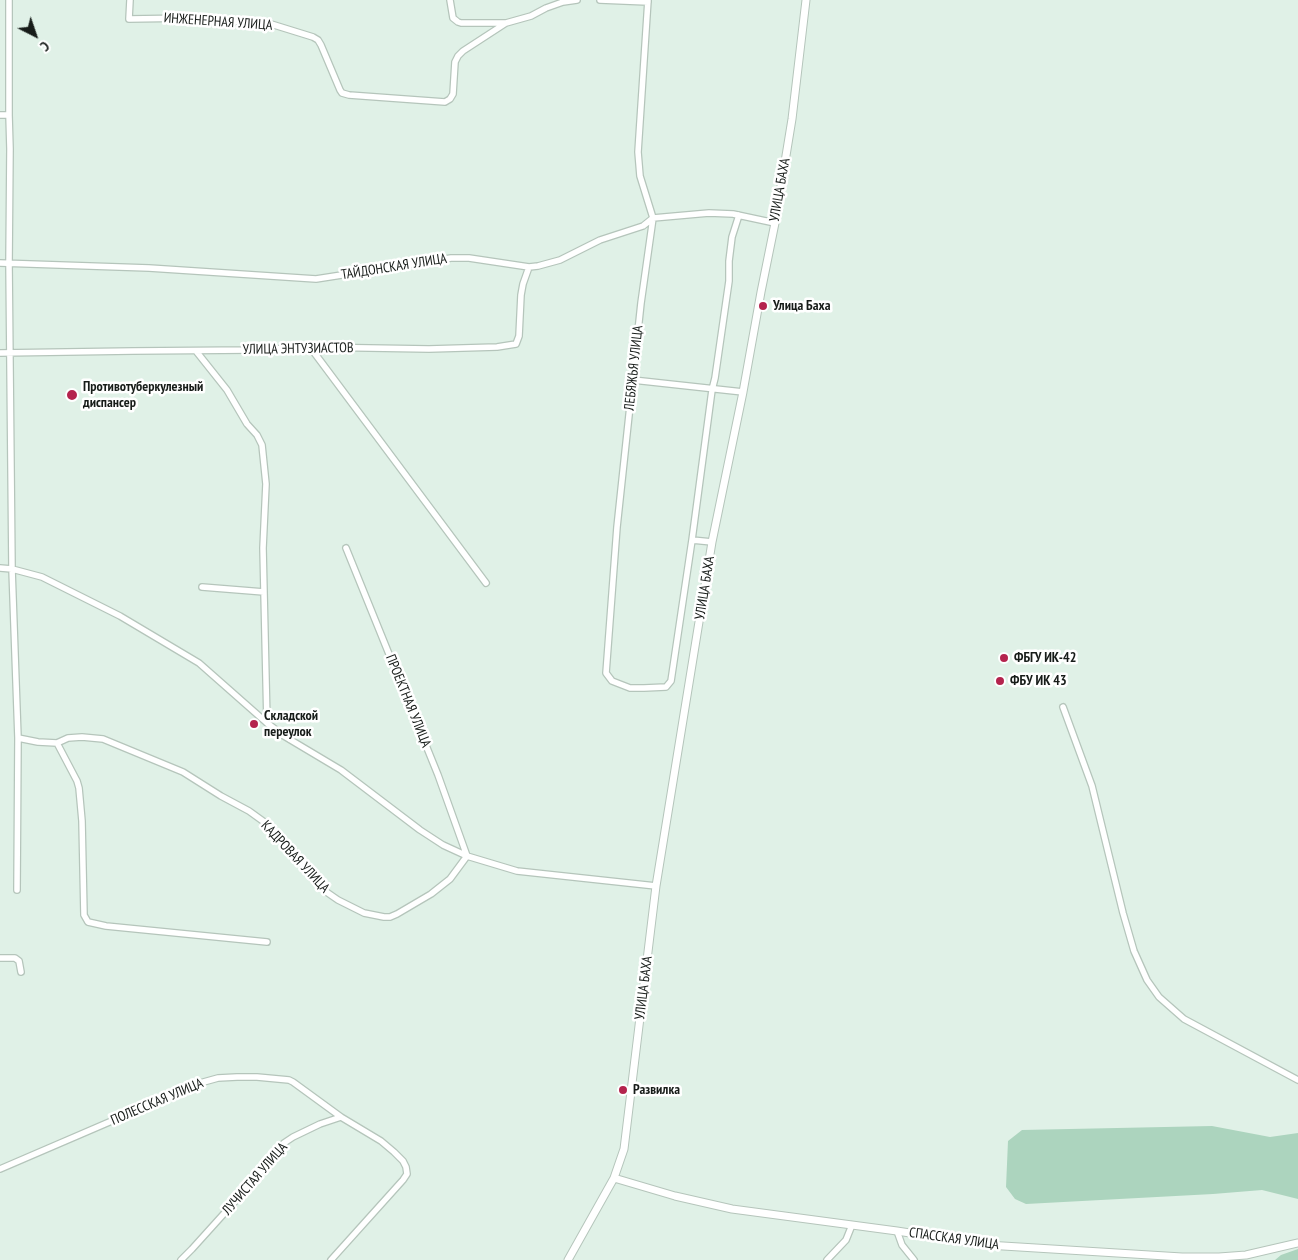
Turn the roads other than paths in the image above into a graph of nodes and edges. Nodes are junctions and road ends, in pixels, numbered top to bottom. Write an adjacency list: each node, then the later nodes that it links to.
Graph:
1 (9, 0): 10 (street)
2 (130, 0): 8 (street, ИНЖЕНЕРНАЯ УЛИЦА)
3 (450, 0): 8 (street)
4 (577, 0): 8 (street, ИНЖЕНЕРНАЯ УЛИЦА)
5 (600, 0): 7 (street)
6 (806, 0): 13 (street, УЛИЦА БАХА)
7 (648, 1): 12 (street, ЛЕБЯЖЬЯ УЛИЦА)
8 (506, 23)
9 (0, 115): 10 (street)
10 (8, 115): 15 (street)
11 (739, 215): 12 (street, ТАЙДОНСКАЯ УЛИЦА); 13 (street, ТАЙДОНСКАЯ УЛИЦА); 22 (street)
12 (652, 218): 16 (street, ТАЙДОНСКАЯ УЛИЦА); 21 (street, ЛЕБЯЖЬЯ УЛИЦА)
13 (775, 223): 23 (street, УЛИЦА БАХА)
14 (0, 263): 15 (street, ТАЙДОНСКАЯ УЛИЦА)
15 (9, 263): 16 (street, ТАЙДОНСКАЯ УЛИЦА); 20 (street)
16 (529, 266): 17 (street, УЛИЦА ЭНТУЗИАСТОВ)
17 (310, 347): 18 (street, УЛИЦА ЭНТУЗИАСТОВ); 29 (street)
18 (196, 351): 20 (street, УЛИЦА ЭНТУЗИАСТОВ); 31 (street)
19 (0, 353): 20 (street, УЛИЦА ЭНТУЗИАСТОВ)
20 (10, 354): 28 (street)
21 (633, 380): 22 (street); 24 (street, ЛЕБЯЖЬЯ УЛИЦА)
22 (712, 390): 23 (street); 24 (street)
23 (743, 392): 25 (street, УЛИЦА БАХА)
24 (692, 540): 25 (street)
25 (712, 542): 37 (street, УЛИЦА БАХА)
26 (346, 548): 36 (street, ПРОЕКТНАЯ УЛИЦА)
27 (0, 568): 28 (street)
28 (12, 569): 33 (street); 34 (street)
29 (486, 583)
30 (202, 587): 31 (street)
31 (264, 592): 33 (street)
32 (1062, 707): 42 (street)
33 (267, 723): 36 (street)
34 (18, 738): 35 (street, КАДРОВАЯ УЛИЦА); 38 (street)
35 (57, 743): 36 (street, КАДРОВАЯ УЛИЦА); 39 (street)
36 (467, 856): 37 (street)
37 (656, 886): 45 (street, УЛИЦА БАХА)
38 (17, 890)
39 (267, 942)
40 (0, 958): 41 (street)
41 (21, 972)
42 (1298, 1080)
43 (341, 1117): 44 (street, ПОЛЕССКАЯ УЛИЦА); 50 (street, ЛУЧИСТАЯ УЛИЦА); 51 (street)
44 (0, 1169)
45 (614, 1178): 46 (street, СПАССКАЯ УЛИЦА); 52 (street, УЛИЦА БАХА)
46 (852, 1225): 47 (street, СПАССКАЯ УЛИЦА); 53 (street)
47 (897, 1230): 49 (street, СПАССКАЯ УЛИЦА); 54 (street)
48 (1298, 1242): 49 (street, СПАССКАЯ УЛИЦА)
49 (1258, 1256)
50 (181, 1260)
51 (331, 1260)
52 (568, 1260)
53 (827, 1260)
54 (914, 1260)

